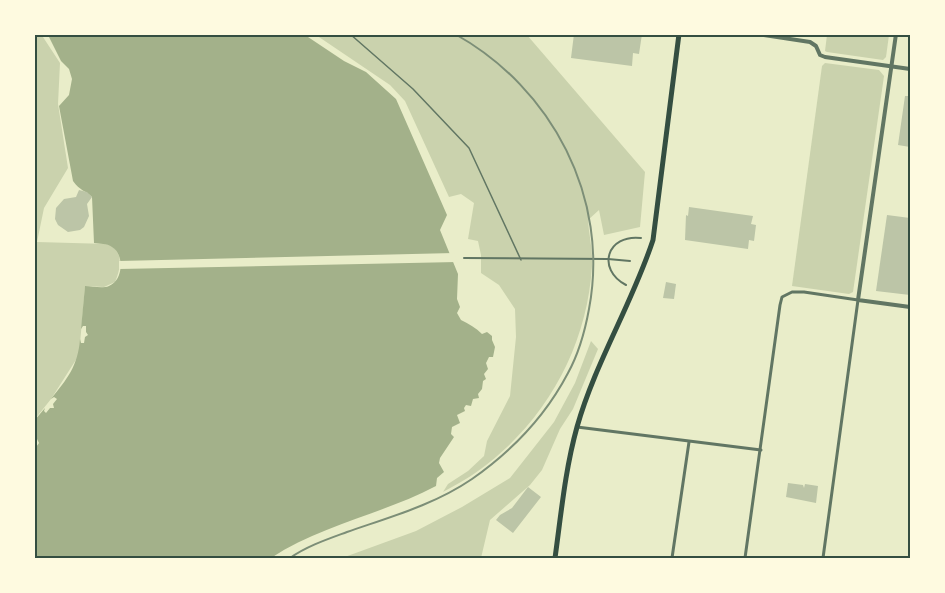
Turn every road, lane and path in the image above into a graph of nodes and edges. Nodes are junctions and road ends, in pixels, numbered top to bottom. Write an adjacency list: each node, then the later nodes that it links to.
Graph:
1 (350, 34): 10 (lane)
2 (679, 34): 15 (main road)
3 (757, 34): 5 (street)
4 (896, 34): 5 (street)
5 (891, 66): 6 (street); 13 (street)
6 (910, 69)
7 (640, 238): 9 (street)
8 (464, 258): 10 (street)
9 (608, 259): 10 (street); 11 (street); 12 (street)
10 (521, 260)
11 (630, 261)
12 (626, 285)
13 (858, 300): 14 (street); 17 (street); 21 (street)
14 (910, 307)
15 (577, 427): 16 (street); 18 (main road)
16 (689, 441): 17 (street); 19 (street)
17 (761, 450): 20 (street)
18 (555, 558)
19 (672, 558)
20 (745, 558)
21 (823, 558)

